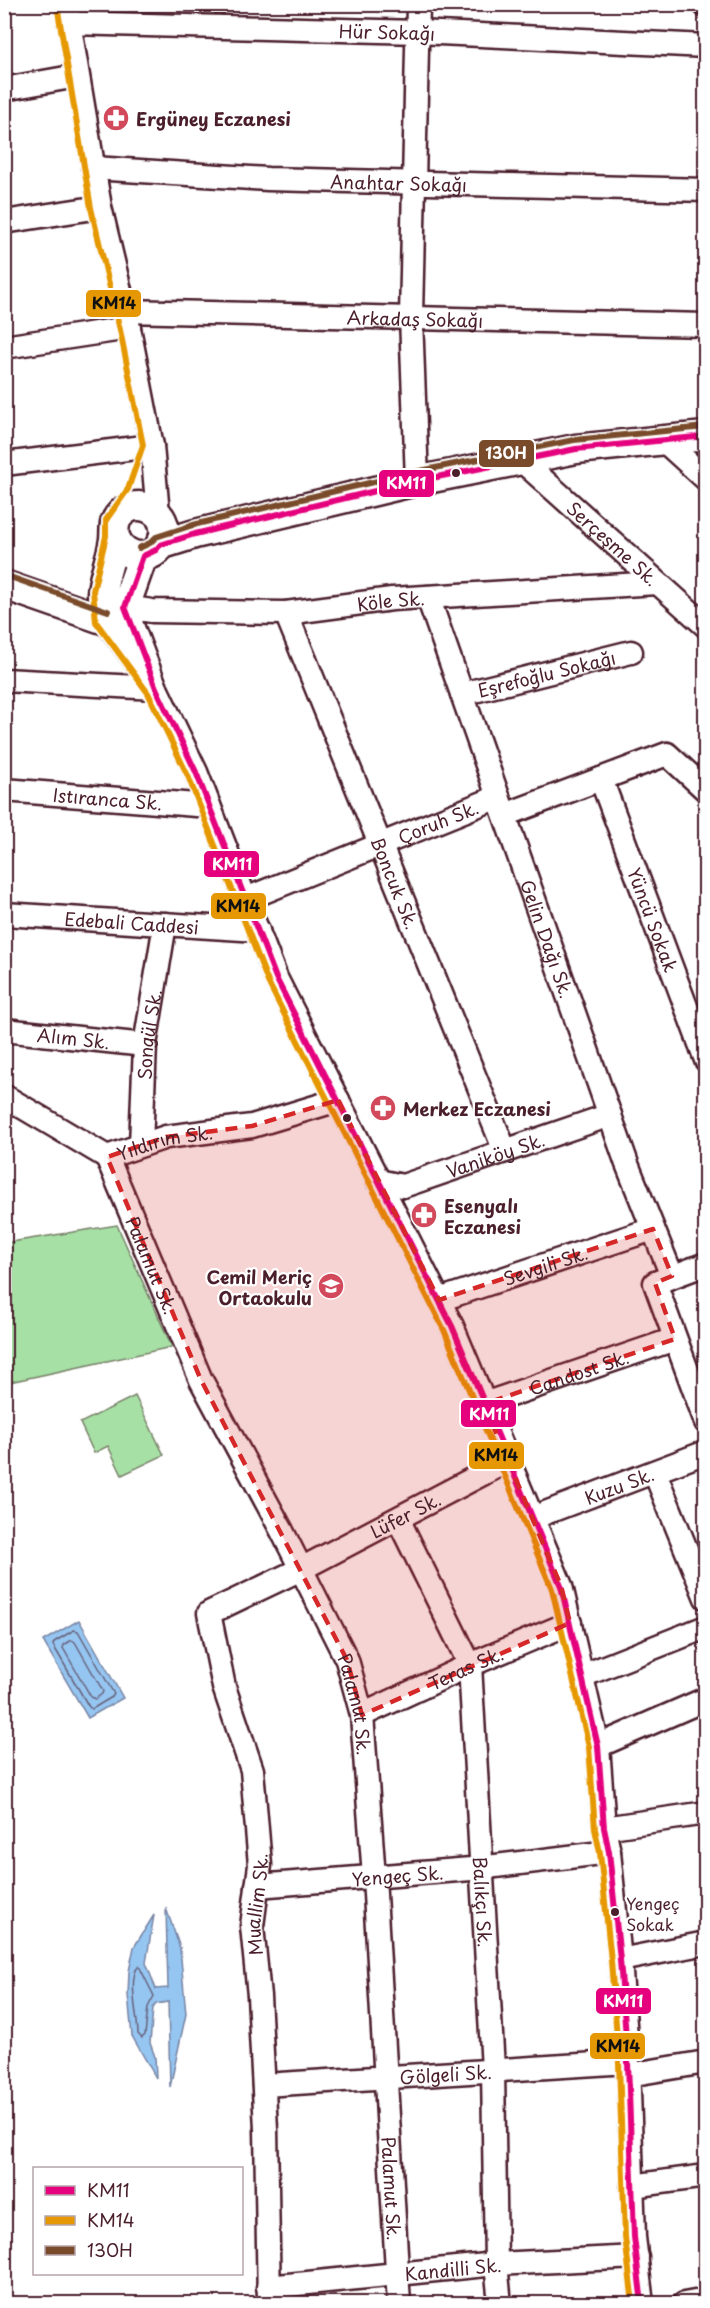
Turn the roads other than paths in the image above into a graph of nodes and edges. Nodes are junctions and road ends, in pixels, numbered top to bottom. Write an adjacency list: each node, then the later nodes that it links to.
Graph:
1 (418, 4): 3 (street)
2 (68, 14): 3 (street, Hür Sokağı); 5 (street)
3 (418, 32): 4 (street, Hür Sokağı); 8 (street)
4 (705, 46)
5 (77, 76): 6 (street); 7 (street)
6 (4, 89)
7 (93, 168): 8 (street, Anahtar Sokağı); 10 (street)
8 (414, 182): 9 (street, Anahtar Sokağı); 12 (street)
9 (705, 190)
10 (100, 207): 11 (street); 13 (street)
11 (4, 222)
12 (411, 316): 13 (street, Arkadaş Sokağı); 14 (street, Arkadaş Sokağı); 22 (street)
13 (127, 320): 15 (street, Arkadaş Sokağı); 18 (street)
14 (705, 325)
15 (4, 347)
16 (705, 436): 17 (main road)
17 (662, 439): 19 (main road); 21 (street)
18 (152, 446): 20 (street); 23 (street); 24 (street)
19 (521, 460): 22 (main road); 27 (street, Serçeşme Sk.)
20 (4, 464)
21 (705, 479)
22 (417, 481): 24 (main road)
23 (125, 510): 24 (main road); 25 (main road)
24 (156, 534): 25 (main road); 30 (main road)
25 (115, 537): 30 (main road)
26 (4, 572): 30 (main road)
27 (657, 583): 29 (street, Köle Sk.); 32 (street, Serçeşme Sk.)
28 (4, 585): 30 (main road)
29 (428, 597): 31 (street, Köle Sk.); 36 (street, Gelin Dağı Sk.)
30 (111, 606): 31 (street, Köle Sk.); 35 (street)
31 (286, 613): 42 (street, Boncuk Sk.)
32 (705, 626)
33 (631, 651): 36 (street, Eşrefoğlu Sokağı)
34 (4, 680): 35 (street)
35 (156, 688): 40 (street)
36 (462, 694): 41 (street, Gelin Dağı Sk.)
37 (601, 779): 39 (street, Çoruh Sk.); 41 (street, Çoruh Sk.); 49 (street, Yüncü Sokak)
38 (4, 790): 40 (street, Istıranca Sk.)
39 (705, 790)
40 (209, 806): 43 (street)
41 (501, 806): 42 (street, Çoruh Sk.); 52 (street, Gelin Dağı Sk.)
42 (379, 845): 43 (street, Çoruh Sk.); 54 (street, Boncuk Sk.)
43 (246, 899): 46 (street)
44 (4, 914): 45 (street, Edebali Caddesi)
45 (165, 924): 46 (street, Edebali Caddesi); 48 (street, Songül Sk.)
46 (258, 930): 51 (street)
47 (4, 1030): 48 (street, Alım Sk.)
48 (145, 1045): 53 (street, Songül Sk.)
49 (705, 1060)
50 (4, 1096): 55 (street, Yıldırım Sk.)
51 (338, 1100): 53 (street, Yıldırım Sk.); 56 (street)
52 (610, 1115): 54 (street, Vaniköy Sk.); 57 (street, Gelin Dağı Sk.)
53 (141, 1145): 55 (street, Yıldırım Sk.)
54 (505, 1151): 56 (street, Vaniköy Sk.)
55 (107, 1157): 69 (street, Palamut Sk.)
56 (378, 1181): 60 (street)
57 (653, 1229): 59 (street, Gelin Dağı Sk.); 60 (street, Sevgili Sk.)
58 (705, 1264): 59 (street)
59 (672, 1276): 61 (street)
60 (439, 1300): 62 (street)
61 (675, 1339): 62 (street, Candost Sk.); 63 (street)
62 (484, 1404): 65 (street)
63 (705, 1422)
64 (705, 1452): 66 (street, Kuzu Sk.)
65 (509, 1460): 67 (street); 68 (street, Lüfer Sk.)
66 (655, 1473): 67 (street, Kuzu Sk.); 70 (street)
67 (532, 1518): 71 (street)
68 (398, 1519): 69 (street, Lüfer Sk.); 73 (street, Balıkçı Sk.)
69 (301, 1569): 76 (street, Palamut Sk.); 83 (street, Muallim Sk.)
70 (705, 1598)
71 (570, 1623): 73 (street, Teras Sk.); 74 (street)
72 (705, 1627): 74 (street)
73 (470, 1665): 76 (street, Teras Sk.); 81 (street, Balıkçı Sk.)
74 (582, 1676): 77 (street)
75 (705, 1699): 77 (street)
76 (362, 1715): 82 (street, Palamut Sk.)
77 (598, 1746): 79 (street)
78 (705, 1813): 79 (street)
79 (604, 1828): 80 (street)
80 (609, 1852): 81 (street, Yengeç Sk.); 85 (street)
81 (482, 1868): 82 (street, Yengeç Sk.); 88 (street, Balıkçı Sk.)
82 (374, 1877): 83 (street, Yengeç Sk.); 89 (street, Palamut Sk.)
83 (257, 1886): 90 (street, Muallim Sk.)
84 (705, 1943): 85 (street)
85 (620, 1960): 87 (street)
86 (705, 2062): 87 (street, Gölgeli Sk.)
87 (628, 2068): 88 (street, Gölgeli Sk.); 92 (street)
88 (493, 2069): 89 (street, Gölgeli Sk.); 94 (street, Balıkçı Sk.)
89 (387, 2077): 90 (street, Gölgeli Sk.); 95 (street, Palamut Sk.)
90 (264, 2085): 96 (street, Muallim Sk.)
91 (705, 2176): 92 (street)
92 (632, 2186): 93 (street)
93 (637, 2257): 94 (street, Kandilli Sk.); 100 (street)
94 (496, 2264): 95 (street, Kandilli Sk.); 99 (street, Balıkçı Sk.)
95 (398, 2274): 96 (street, Kandilli Sk.); 98 (street, Palamut Sk.)
96 (269, 2295)
97 (705, 2300): 101 (street)
98 (399, 2304)
99 (500, 2304)
100 (642, 2304)
101 (684, 2304)

